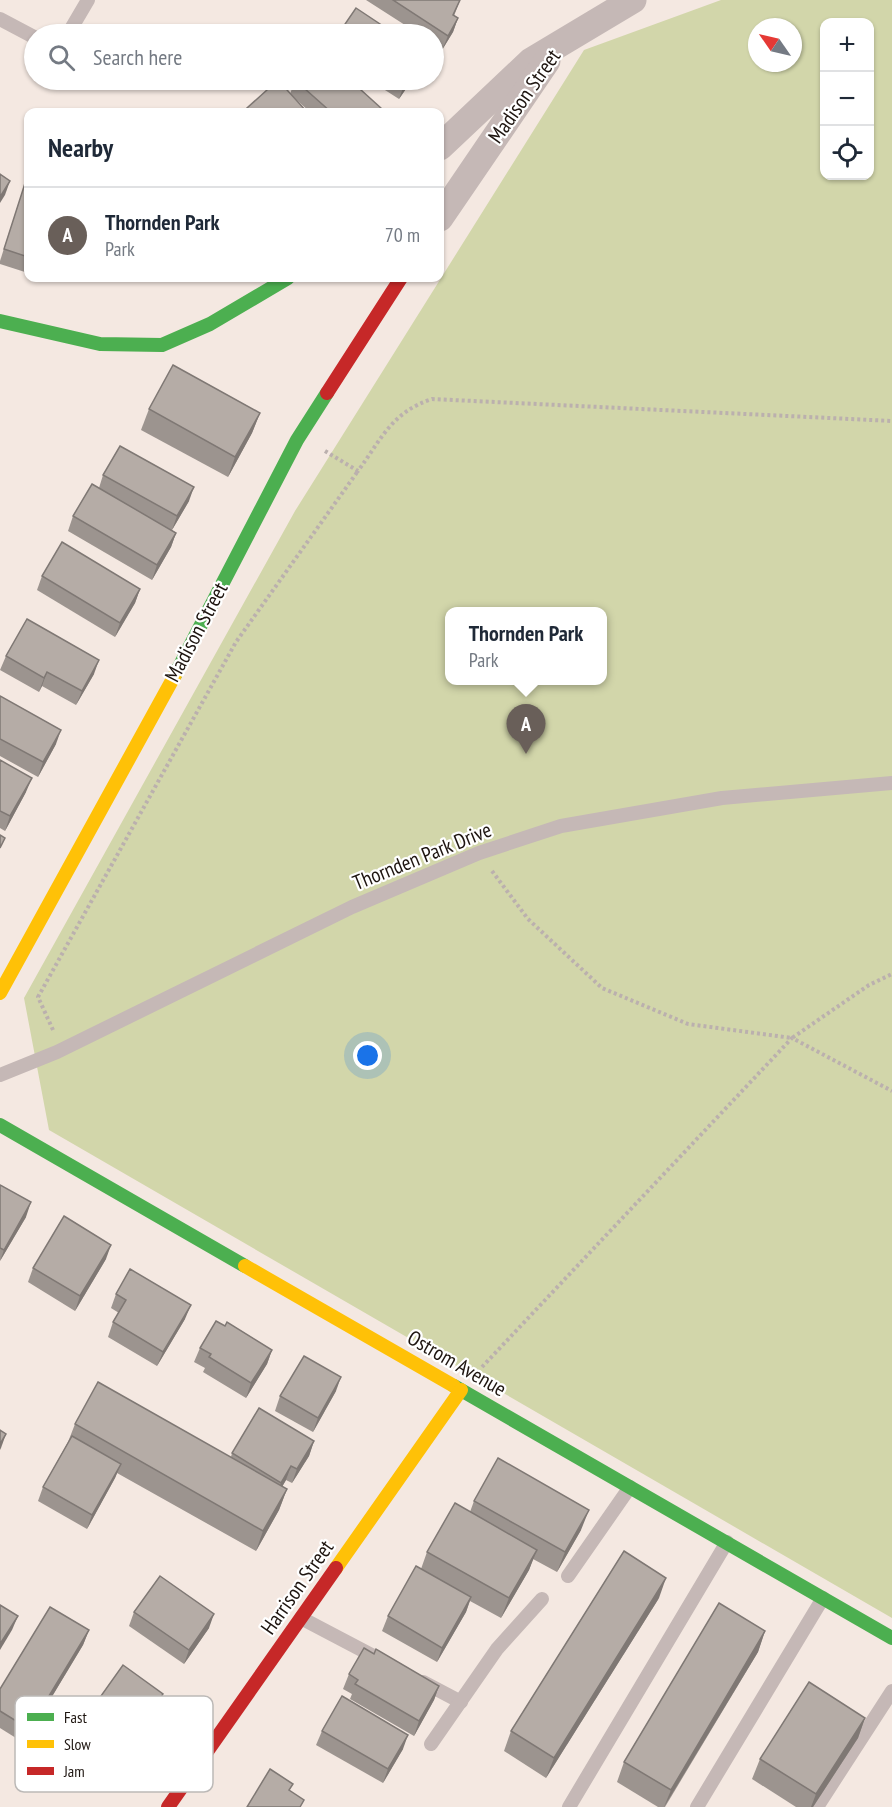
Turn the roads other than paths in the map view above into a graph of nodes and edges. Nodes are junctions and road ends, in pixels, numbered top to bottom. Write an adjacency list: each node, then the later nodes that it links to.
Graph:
1 (88, 0): 4 (lane)
2 (633, 0): 6 (street, Madison Street)
3 (0, 19): 5 (lane)
4 (74, 24)
5 (24, 32)
6 (562, 40): 7 (street); 8 (street, Madison Street)
7 (444, 143)
8 (444, 212)
9 (281, 282): 11 (street)
10 (398, 282): 13 (street, Madison Street)
11 (0, 321)
12 (892, 783): 14 (lane, Thornden Park Drive)
13 (0, 993)
14 (0, 1075)
15 (0, 1125): 16 (street, Ostrom Avenue)
16 (460, 1390): 17 (street, Ostrom Avenue); 22 (street, Harrison Street)
17 (630, 1487): 18 (street, Ostrom Avenue); 19 (lane)
18 (727, 1542): 20 (street, Ostrom Avenue); 32 (lane)
19 (568, 1576)
20 (823, 1598): 23 (street, Ostrom Avenue); 33 (lane)
21 (542, 1599): 27 (lane)
22 (301, 1618): 24 (lane); 28 (street, Harrison Street)
23 (892, 1638)
24 (391, 1665)
25 (411, 1676): 27 (lane)
26 (892, 1691): 34 (lane)
27 (461, 1702): 29 (lane)
28 (213, 1743)
29 (431, 1744)
30 (179, 1792): 31 (street, Harrison Street)
31 (168, 1807)
32 (569, 1807)
33 (697, 1807)
34 (817, 1807)

